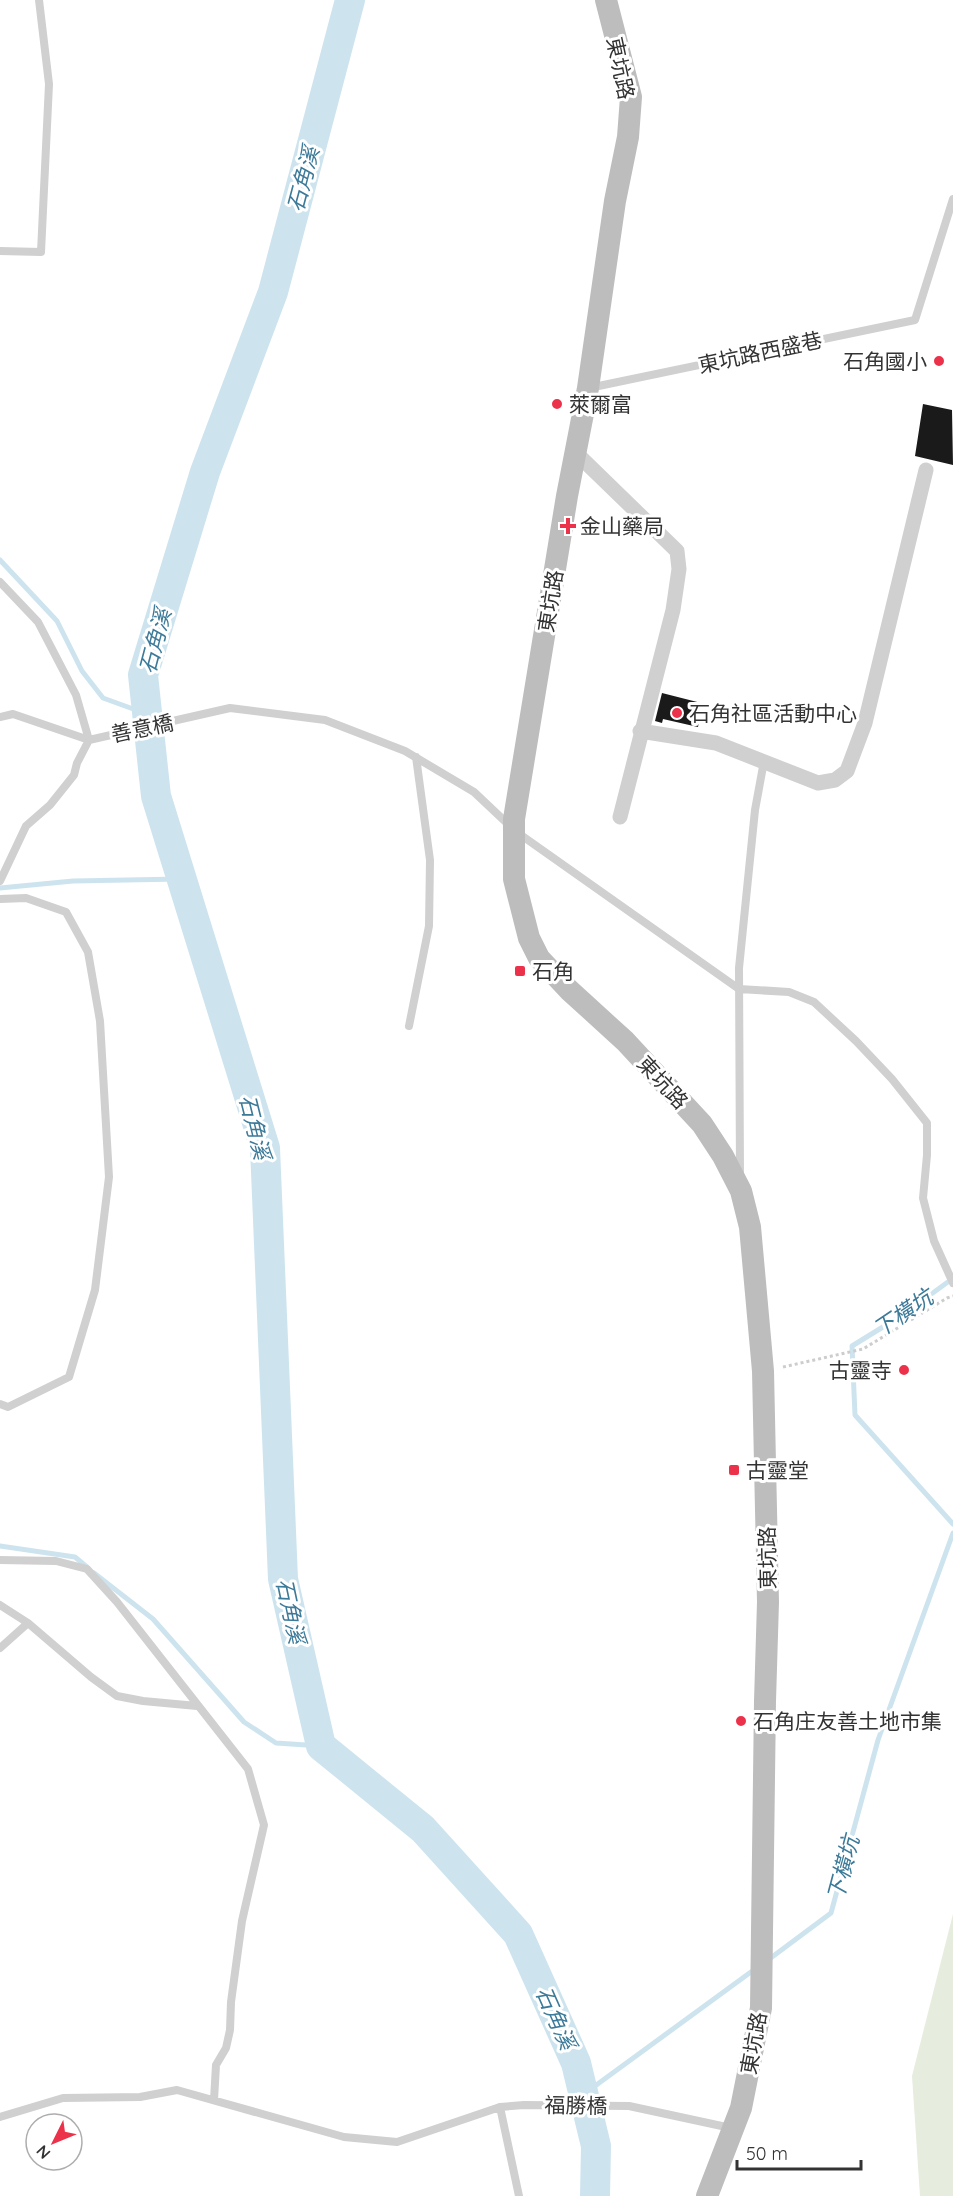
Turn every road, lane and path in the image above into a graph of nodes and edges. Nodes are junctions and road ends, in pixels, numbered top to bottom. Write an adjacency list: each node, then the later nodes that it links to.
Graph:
1 (39, 0): 4 (lane)
2 (606, 0): 5 (street, 東坑路)
3 (953, 199): 5 (lane, 東坑路西盛巷)
4 (0, 251)
5 (588, 388): 6 (street, 東坑路)
6 (575, 452): 10 (street); 15 (street, 東坑路)
7 (926, 470): 13 (street)
8 (0, 582): 11 (lane)
9 (0, 717): 11 (lane)
10 (640, 731): 13 (street); 14 (street)
11 (89, 740): 12 (lane, 善意橋); 16 (lane)
12 (416, 757): 15 (lane, 善意橋); 19 (lane)
13 (764, 761): 18 (lane)
14 (620, 817)
15 (514, 830): 18 (lane, 善意橋); 20 (street, 東坑路)
16 (0, 881)
17 (0, 898): 24 (lane)
18 (739, 989): 20 (lane); 21 (lane)
19 (409, 1026)
20 (741, 1191): 23 (street, 東坑路)
21 (953, 1283)
22 (953, 1296): 23 (path)
23 (763, 1371): 33 (street, 東坑路)
24 (0, 1404)
25 (0, 1560): 29 (lane)
26 (0, 1605): 27 (lane)
27 (28, 1623): 28 (lane); 29 (lane)
28 (0, 1648)
29 (197, 1706): 30 (lane)
30 (214, 2100): 31 (lane, 福勝橋); 32 (lane, 福勝橋)
31 (500, 2107): 33 (lane, 福勝橋); 34 (lane)
32 (0, 2117)
33 (733, 2128): 35 (street, 東坑路)
34 (519, 2196)
35 (707, 2196)

